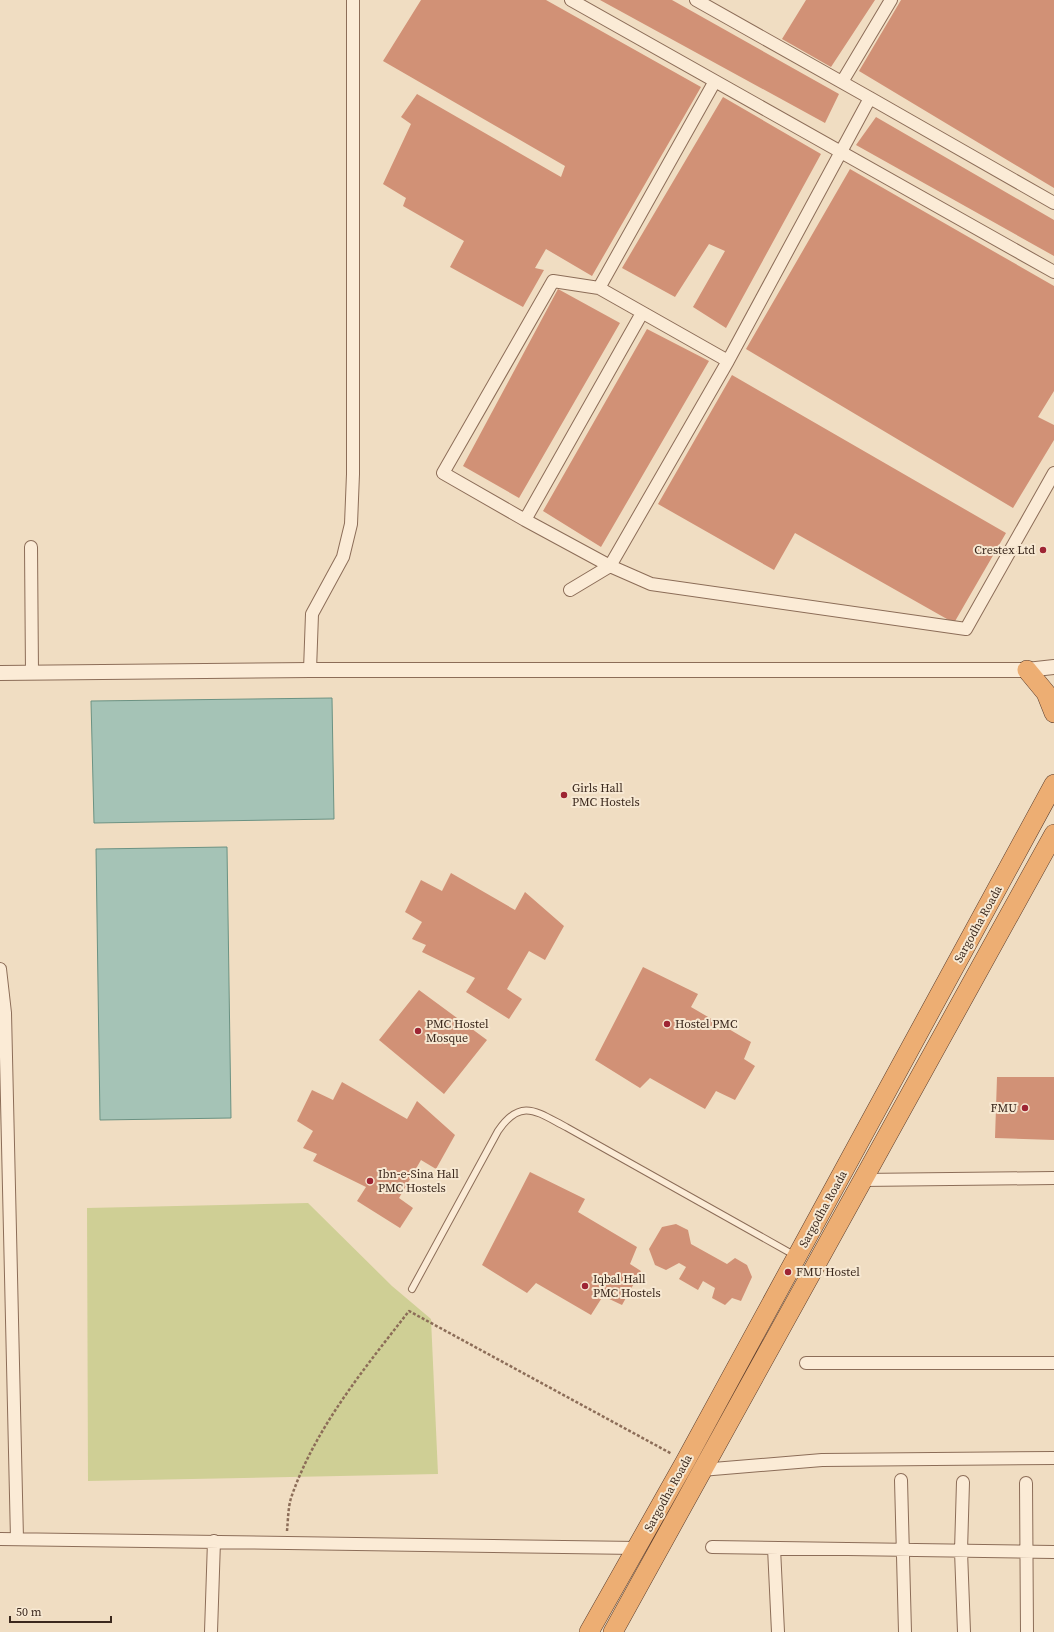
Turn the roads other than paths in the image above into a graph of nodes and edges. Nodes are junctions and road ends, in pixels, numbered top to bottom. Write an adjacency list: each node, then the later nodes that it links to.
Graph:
1 (353, 0): 20 (street)
2 (571, 0): 5 (street)
3 (696, 0): 6 (street)
4 (890, 0): 6 (street)
5 (715, 81): 8 (street); 11 (street)
6 (842, 82): 7 (street)
7 (870, 98): 8 (street); 9 (street)
8 (841, 152): 10 (street); 13 (street)
9 (1054, 203)
10 (1054, 272)
11 (600, 288): 12 (street); 15 (street)
12 (642, 313): 13 (street); 15 (street)
13 (728, 361): 17 (street)
14 (1054, 473): 17 (street)
15 (525, 520): 17 (street)
16 (31, 547): 23 (street)
17 (610, 566): 18 (street)
18 (570, 590)
19 (1054, 667): 21 (street)
20 (310, 670): 21 (street); 23 (street)
21 (1027, 670): 24 (highway)
22 (0, 673): 23 (street)
23 (32, 673)
24 (1054, 713)
25 (1054, 784): 32 (highway, Sargodha Roada)
26 (1054, 834): 31 (highway, Sargodha Roada)
27 (0, 969): 28 (street)
28 (2, 1013): 29 (street)
29 (4, 1133): 33 (street)
30 (1054, 1178): 31 (street)
31 (861, 1180): 38 (highway, Sargodha Roada)
32 (797, 1256): 34 (lane); 38 (highway, Sargodha Roada)
33 (6, 1283): 43 (street)
34 (412, 1289)
35 (806, 1363): 36 (street)
36 (1054, 1363)
37 (1054, 1458): 38 (street)
38 (693, 1466): 46 (highway, Sargodha Roada); 54 (highway, Sargodha Roada)
39 (902, 1480): 48 (street)
40 (963, 1482): 49 (street)
41 (1026, 1483): 50 (street)
42 (0, 1539): 43 (street)
43 (17, 1539): 44 (street)
44 (214, 1541): 46 (street); 52 (street)
45 (712, 1547): 47 (street)
46 (637, 1548): 53 (highway, Sargodha Roada)
47 (774, 1548): 48 (street); 55 (street)
48 (902, 1550): 49 (street); 56 (street)
49 (961, 1551): 50 (street); 57 (street)
50 (1026, 1551): 51 (street); 58 (street)
51 (1054, 1552)
52 (211, 1632)
53 (589, 1632)
54 (613, 1632)
55 (778, 1632)
56 (905, 1632)
57 (964, 1632)
58 (1027, 1632)

